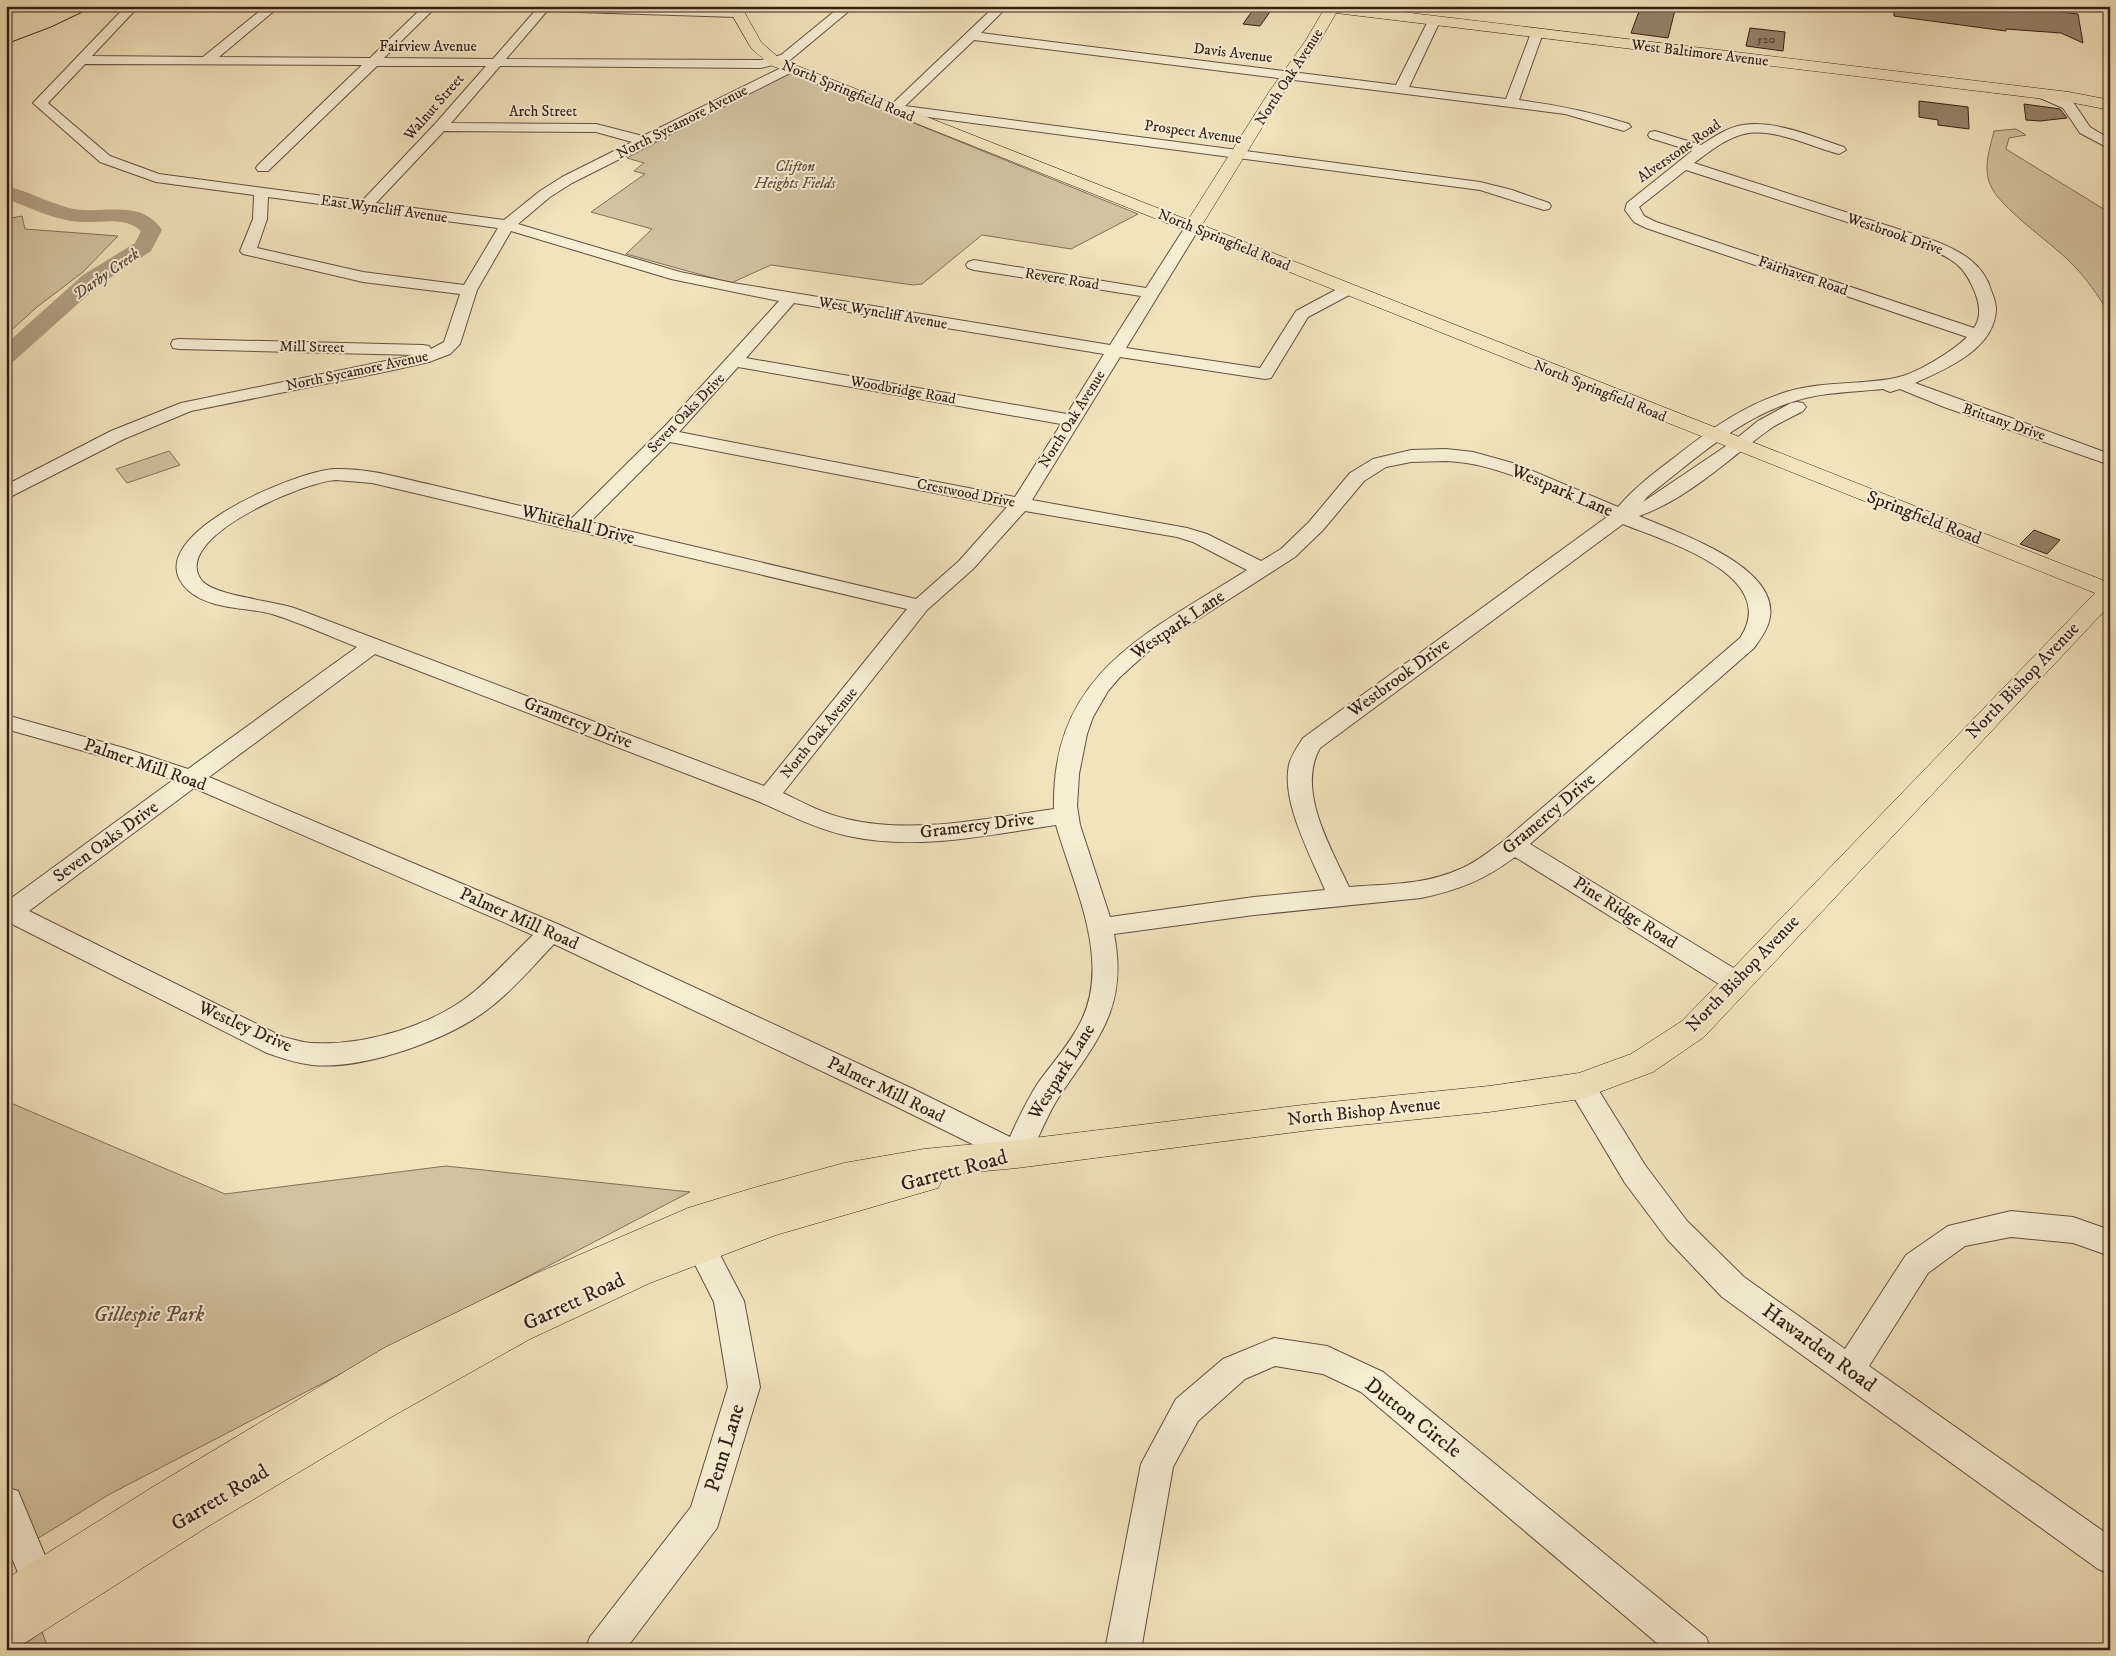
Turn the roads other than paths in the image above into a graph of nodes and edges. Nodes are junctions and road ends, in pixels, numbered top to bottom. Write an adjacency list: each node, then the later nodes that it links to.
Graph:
1 (133, 6): 14 (street)
2 (274, 6): 15 (street)
3 (431, 6): 17 (street)
4 (502, 6): 8 (street)
5 (849, 6): 18 (street, North Sycamore Avenue)
6 (1002, 6): 13 (street)
7 (1315, 6): 9 (main road, West Baltimore Avenue)
8 (544, 7): 10 (street); 16 (street, Walnut Street)
9 (1333, 7): 11 (main road, West Baltimore Avenue); 19 (main road, North Oak Avenue)
10 (736, 10): 18 (main road, North Springfield Road)
11 (1434, 21): 12 (main road, West Baltimore Avenue); 20 (street)
12 (1537, 33): 21 (main road, West Baltimore Avenue); 24 (street)
13 (972, 36): 19 (street, Davis Avenue); 26 (street)
14 (81, 60): 15 (street, Fairview Avenue); 38 (street, East Wyncliff Avenue)
15 (207, 60): 17 (street, Fairview Avenue)
16 (494, 62): 17 (street, Fairview Avenue); 18 (street, Fairview Avenue); 28 (street, Walnut Street)
17 (373, 63): 37 (street)
18 (782, 65): 26 (main road, North Springfield Road); 31 (street, North Sycamore Avenue)
19 (1289, 76): 20 (street, Davis Avenue); 35 (main road, North Oak Avenue)
20 (1400, 89): 24 (street, Davis Avenue)
21 (2045, 95): 22 (main road, West Baltimore Avenue); 27 (street)
22 (2085, 100): 23 (main road); 25 (main road); 27 (street)
23 (2110, 100)
24 (1511, 103): 29 (street, Davis Avenue)
25 (2110, 105)
26 (895, 109): 35 (street, Prospect Avenue); 43 (main road, North Springfield Road)
27 (2078, 118): 32 (street)
28 (440, 127): 31 (street, Arch Street); 39 (street, Walnut Street)
29 (1624, 127)
30 (1655, 135): 33 (street)
31 (644, 141): 42 (street, North Sycamore Avenue)
32 (2110, 145)
33 (1703, 150): 34 (street, Alverstone Road); 36 (street, Alverstone Road)
34 (1839, 150)
35 (1238, 155): 40 (street, Prospect Avenue); 43 (main road, North Oak Avenue)
36 (1685, 165): 41 (street, Alverstone Road); 49 (street, Westbrook Drive)
37 (263, 168)
38 (261, 192): 39 (street, East Wyncliff Avenue); 45 (street)
39 (364, 206): 42 (street, East Wyncliff Avenue)
40 (1544, 206)
41 (1632, 210): 49 (street, Fairhaven Road)
42 (507, 225): 45 (street, North Sycamore Avenue); 48 (street, West Wyncliff Avenue)
43 (1192, 227): 46 (main road, North Springfield Road); 47 (street, North Oak Avenue)
44 (974, 266): 47 (street, Revere Road)
45 (469, 290): 51 (street, North Sycamore Avenue)
46 (1347, 290): 52 (street, West Wyncliff Avenue); 57 (main road, North Springfield Road)
47 (1150, 293): 52 (street, North Oak Avenue)
48 (791, 297): 52 (street, West Wyncliff Avenue); 53 (street, Seven Oaks Drive)
49 (1978, 335): 54 (street, Westbrook Drive)
50 (179, 344): 51 (street, Mill Street)
51 (444, 350): 60 (street, North Sycamore Avenue)
52 (1114, 351): 55 (street, North Oak Avenue)
53 (735, 361): 55 (street, Woodbridge Road); 56 (street, Seven Oaks Drive)
54 (1900, 383): 57 (street, Westbrook Drive); 58 (street, Westbrook Drive); 59 (street, Brittany Drive)
55 (1071, 420): 61 (street, North Oak Avenue)
56 (664, 435): 61 (street, Crestwood Drive); 64 (street, Seven Oaks Drive)
57 (1713, 436): 58 (main road, North Springfield Road); 63 (street, Westbrook Drive)
58 (1738, 446): 63 (street, Westbrook Drive); 66 (main road, Springfield Road)
59 (2110, 460)
60 (6, 493)
61 (1020, 504): 65 (street, Crestwood Drive); 67 (street, North Oak Avenue)
62 (240, 512): 64 (street, Whitehall Drive); 68 (street, Gramercy Drive)
63 (1621, 516): 65 (street, Westpark Lane); 73 (street, Gramercy Drive); 74 (street, Westbrook Drive)
64 (576, 525): 67 (street, Whitehall Drive)
65 (1261, 569): 72 (street, Westpark Lane)
66 (2110, 591): 78 (main road, North Bishop Avenue)
67 (920, 606): 71 (street, North Oak Avenue)
68 (374, 645): 70 (street, Seven Oaks Drive); 71 (street, Gramercy Drive)
69 (6, 722): 70 (street, Palmer Mill Road)
70 (193, 779): 75 (street, Seven Oaks Drive); 77 (street, Palmer Mill Road)
71 (768, 796): 72 (street, Gramercy Drive)
72 (1066, 816): 76 (street, Westpark Lane)
73 (1514, 845): 74 (street, Gramercy Drive); 78 (street, Pine Ridge Road)
74 (1341, 897): 76 (street, Gramercy Drive)
75 (8, 914): 77 (street, Westley Drive)
76 (1101, 927): 80 (street, Westpark Lane)
77 (551, 932): 80 (street, Palmer Mill Road)
78 (1736, 982): 79 (main road, North Bishop Avenue)
79 (1581, 1086): 80 (main road, North Bishop Avenue); 83 (street, Hawarden Road)
80 (1017, 1154): 81 (main road, Garrett Road)
81 (695, 1235): 86 (main road, Garrett Road); 89 (street, Penn Lane)
82 (2110, 1243): 83 (street)
83 (1849, 1370): 85 (street, Hawarden Road)
84 (6, 1503): 86 (street)
85 (2110, 1558)
86 (44, 1593): 87 (main road, Garrett Road); 88 (main road, Garrett Road)
87 (6, 1602)
88 (6, 1632)
89 (603, 1650)
90 (1123, 1650): 91 (street, Dutton Circle)
91 (1693, 1650)

